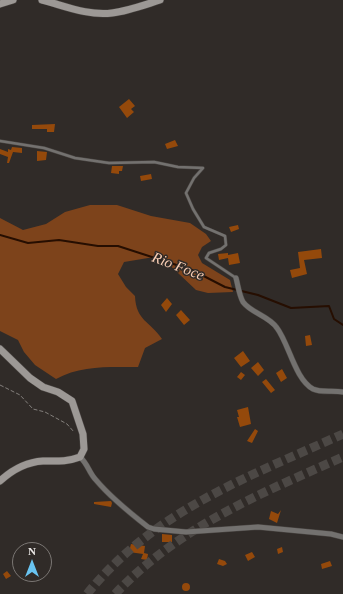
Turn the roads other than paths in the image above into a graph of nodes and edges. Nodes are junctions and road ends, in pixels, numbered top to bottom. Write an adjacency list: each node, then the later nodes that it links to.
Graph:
1 (13, 0): 4 (main road)
2 (42, 0): 3 (main road)
3 (160, 0)
4 (0, 4)
5 (0, 141): 6 (lane)
6 (236, 278): 8 (street)
7 (0, 349): 9 (main road)
8 (343, 392)
9 (80, 457): 10 (main road); 11 (street)
10 (0, 481)
11 (343, 537)

